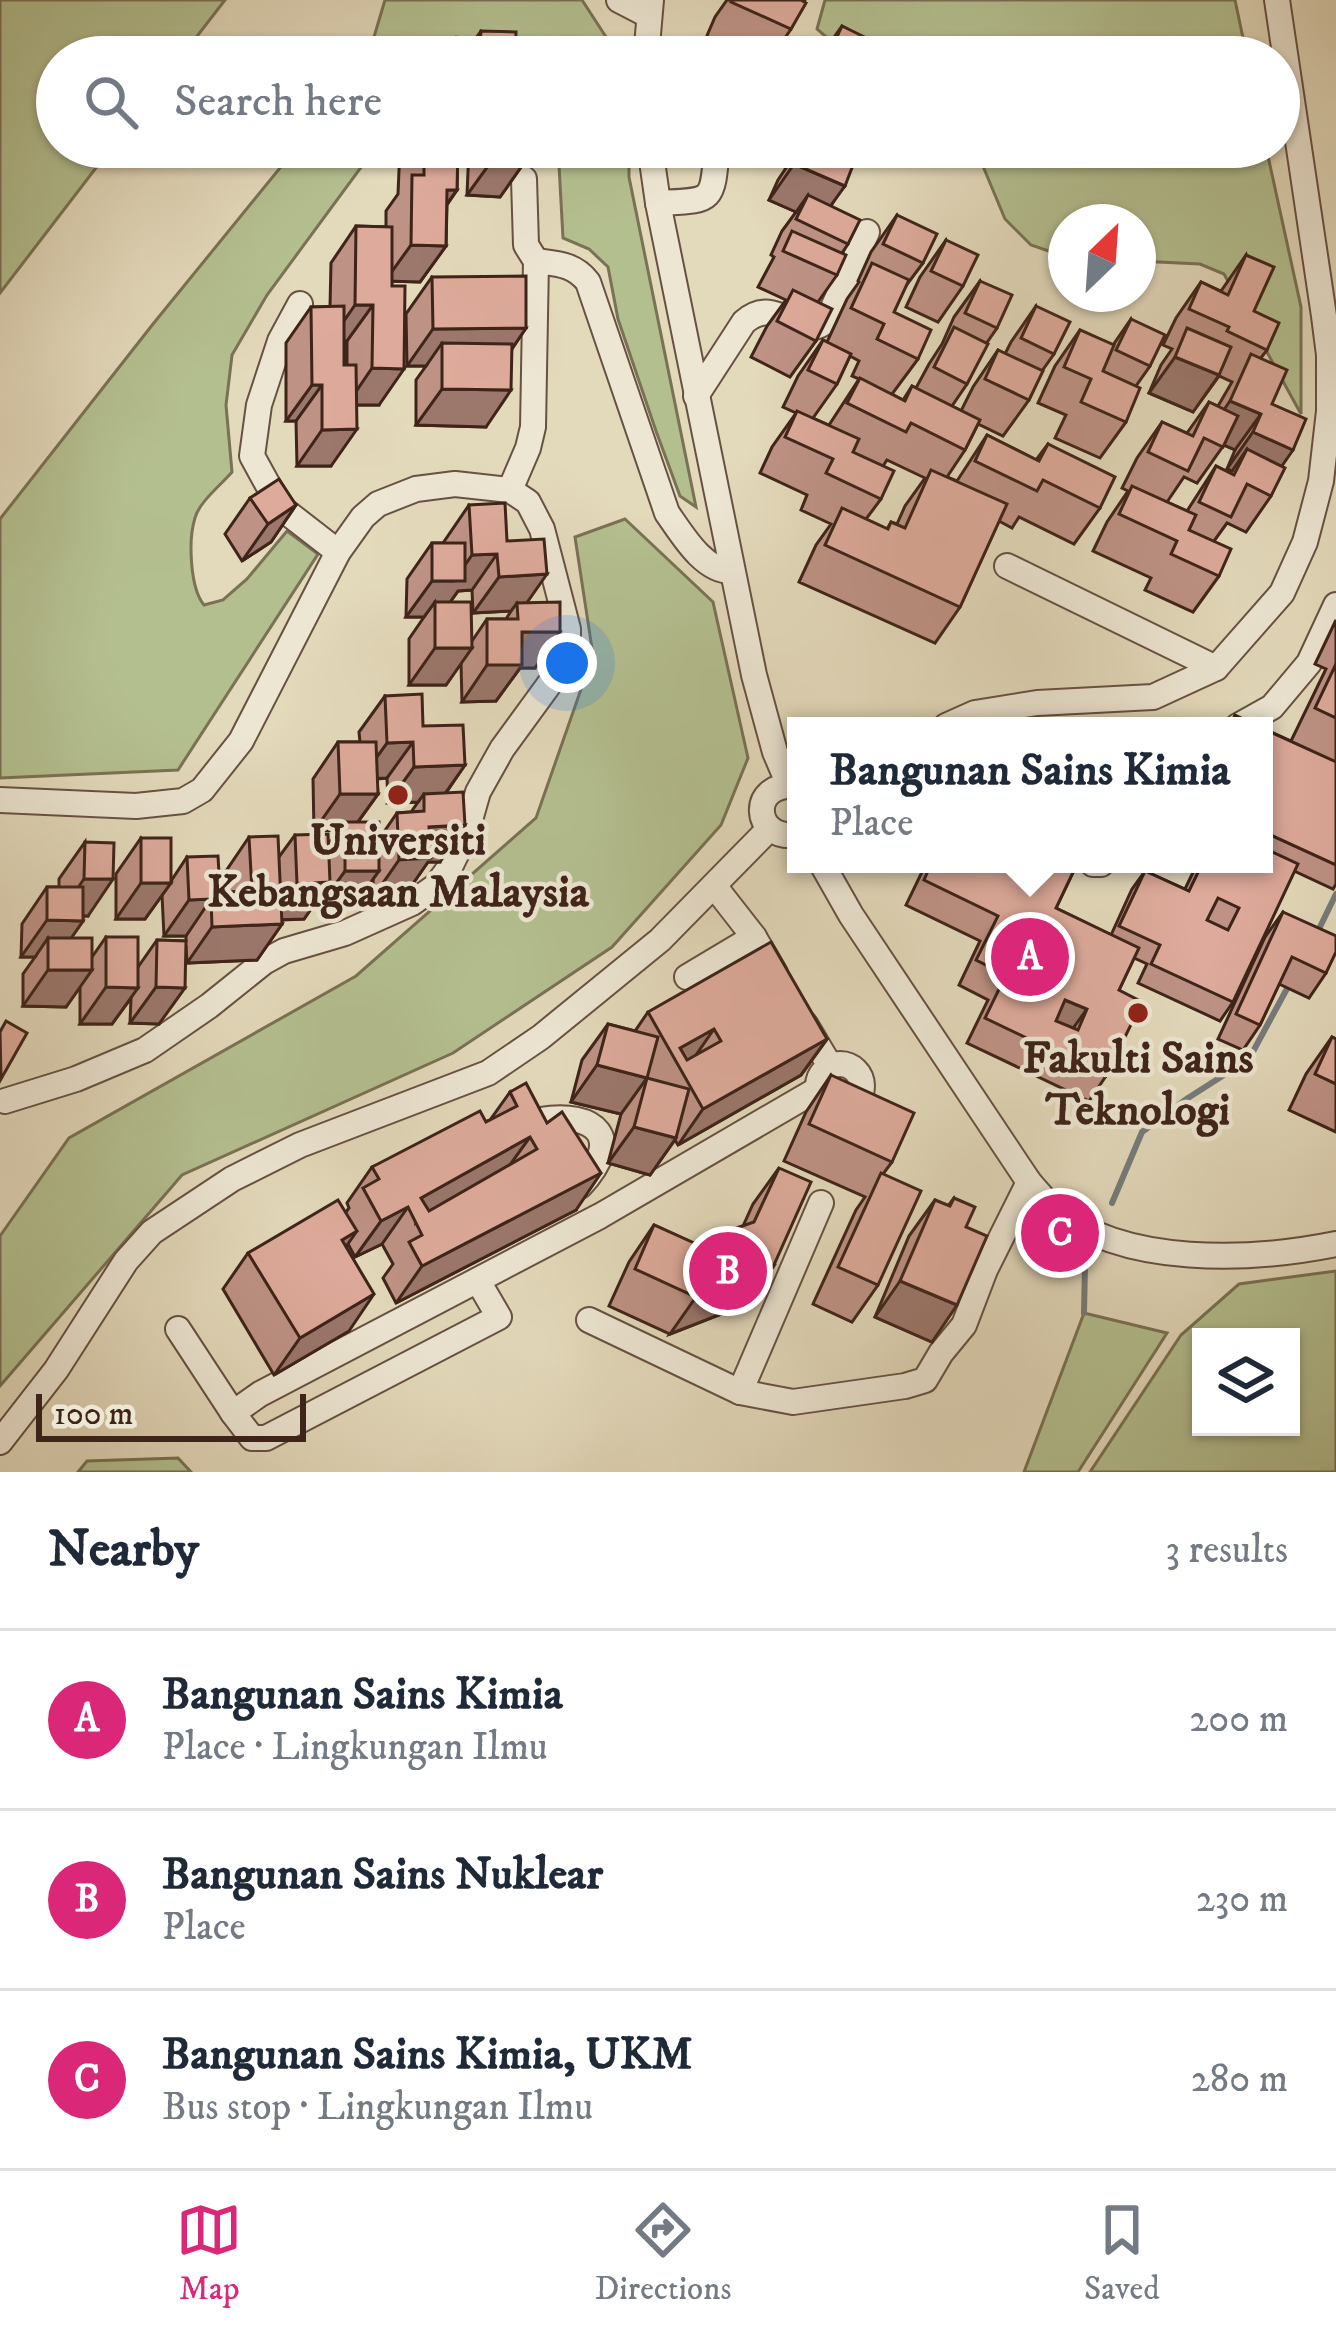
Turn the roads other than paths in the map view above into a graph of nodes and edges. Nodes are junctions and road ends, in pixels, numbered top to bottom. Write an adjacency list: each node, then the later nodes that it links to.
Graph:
1 (619, 0): 3 (street)
2 (1277, 0): 4 (street)
3 (650, 7)
4 (1282, 36)
5 (1300, 155): 21 (street)
6 (653, 168): 9 (street)
7 (715, 168): 9 (street)
8 (524, 179): 11 (street)
9 (658, 203): 13 (street)
10 (867, 232): 13 (street)
11 (536, 261): 14 (street); 15 (street)
12 (300, 304): 17 (street)
13 (696, 396): 16 (street)
14 (510, 490): 17 (street); 35 (street)
15 (667, 513): 16 (street); 19 (street)
16 (719, 513): 19 (street)
17 (338, 552): 26 (street)
18 (1007, 566): 21 (street)
19 (731, 571): 24 (street)
20 (1336, 605): 23 (street)
21 (1216, 668): 22 (street)
22 (966, 717)
23 (1254, 717)
24 (787, 773)
25 (787, 786): 27 (street)
26 (0, 800)
27 (787, 834)
28 (787, 836): 30 (street)
29 (827, 873): 37 (street)
30 (715, 887): 31 (street); 36 (street)
31 (754, 938): 32 (street); 33 (street)
32 (687, 977)
33 (830, 1066): 34 (street); 34 (street)
34 (818, 1089): 39 (street)
35 (5, 1101)
36 (527, 1101): 39 (street); 46 (street)
37 (1029, 1182): 40 (street); 44 (street)
38 (821, 1203): 44 (street)
39 (599, 1216): 41 (street)
40 (1336, 1244)
41 (478, 1281): 45 (street); 45 (street)
42 (589, 1320): 44 (street)
43 (178, 1329): 45 (street)
44 (740, 1391)
45 (233, 1413)
46 (0, 1442)

